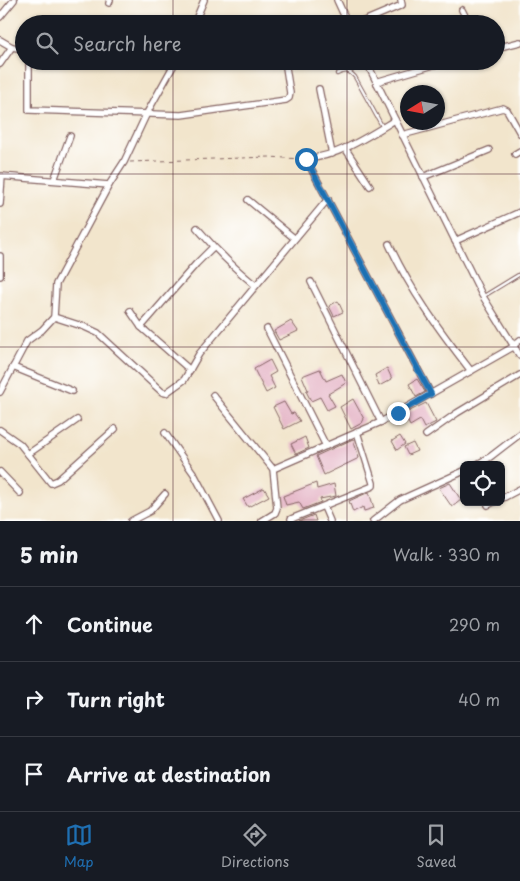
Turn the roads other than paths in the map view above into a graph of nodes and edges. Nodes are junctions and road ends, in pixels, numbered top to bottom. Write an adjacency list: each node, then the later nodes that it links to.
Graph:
1 (14, 0): 10 (street)
2 (204, 0): 6 (street)
3 (337, 0): 7 (street)
4 (401, 0): 8 (street)
5 (462, 10): 9 (street)
6 (198, 15)
7 (344, 15)
8 (378, 15)
9 (464, 15)
10 (0, 17)
11 (0, 40): 14 (street)
12 (520, 42): 13 (street)
13 (505, 46)
14 (12, 47): 15 (street); 16 (street)
15 (15, 48)
16 (0, 64)
17 (28, 70): 25 (street)
18 (171, 70): 25 (street)
19 (286, 70): 25 (street)
20 (370, 70): 23 (street)
21 (417, 70): 23 (street)
22 (337, 74): 27 (lane)
23 (376, 82): 26 (street)
24 (319, 89): 33 (street)
25 (147, 113): 37 (street)
26 (395, 120): 27 (street); 29 (street)
27 (382, 128): 31 (street)
28 (520, 133): 29 (street)
29 (402, 135): 35 (street)
30 (70, 136): 36 (street)
31 (345, 148): 33 (street); 38 (street)
32 (489, 150): 35 (street)
33 (332, 154): 39 (street)
34 (1, 176): 36 (street); 41 (street)
35 (423, 177): 45 (street)
36 (54, 180): 37 (street)
37 (109, 185): 55 (street)
38 (370, 186)
39 (328, 198): 44 (street); 67 (street)
40 (248, 200): 44 (street)
41 (0, 204)
42 (520, 212): 45 (street)
43 (197, 228): 47 (street)
44 (294, 238): 52 (street)
45 (455, 241): 53 (street)
46 (389, 244): 63 (street)
47 (214, 247): 52 (street); 56 (street)
48 (0, 256): 50 (street)
49 (520, 274): 53 (lane)
50 (0, 276)
51 (311, 282): 70 (street)
52 (255, 285): 62 (street)
53 (483, 297): 59 (street)
54 (130, 311): 56 (street)
55 (54, 317): 61 (street); 62 (street)
56 (141, 327): 62 (street)
57 (267, 329): 77 (street)
58 (520, 340): 59 (street)
59 (513, 347): 60 (street); 63 (street)
60 (520, 356)
61 (13, 367): 65 (street); 66 (street)
62 (190, 370)
63 (471, 371): 67 (street)
64 (520, 375): 76 (street)
65 (72, 391)
66 (0, 392)
67 (431, 394): 70 (street)
68 (213, 395): 80 (street)
69 (77, 420): 78 (street)
70 (381, 422): 73 (street)
71 (115, 429): 78 (street)
72 (0, 430): 78 (street)
73 (357, 432): 77 (street); 87 (street)
74 (165, 433): 90 (street)
75 (520, 434): 79 (street)
76 (426, 435)
77 (326, 446): 80 (street)
78 (28, 454)
79 (483, 461)
80 (273, 469): 91 (street)
81 (0, 472): 84 (street)
82 (460, 473): 93 (street)
83 (520, 489): 86 (street)
84 (20, 493)
85 (165, 494): 89 (street)
86 (505, 496)
87 (324, 506): 88 (street); 92 (street)
88 (291, 519)
89 (131, 521)
90 (219, 521)
91 (262, 521)
92 (330, 521)
93 (373, 521)

